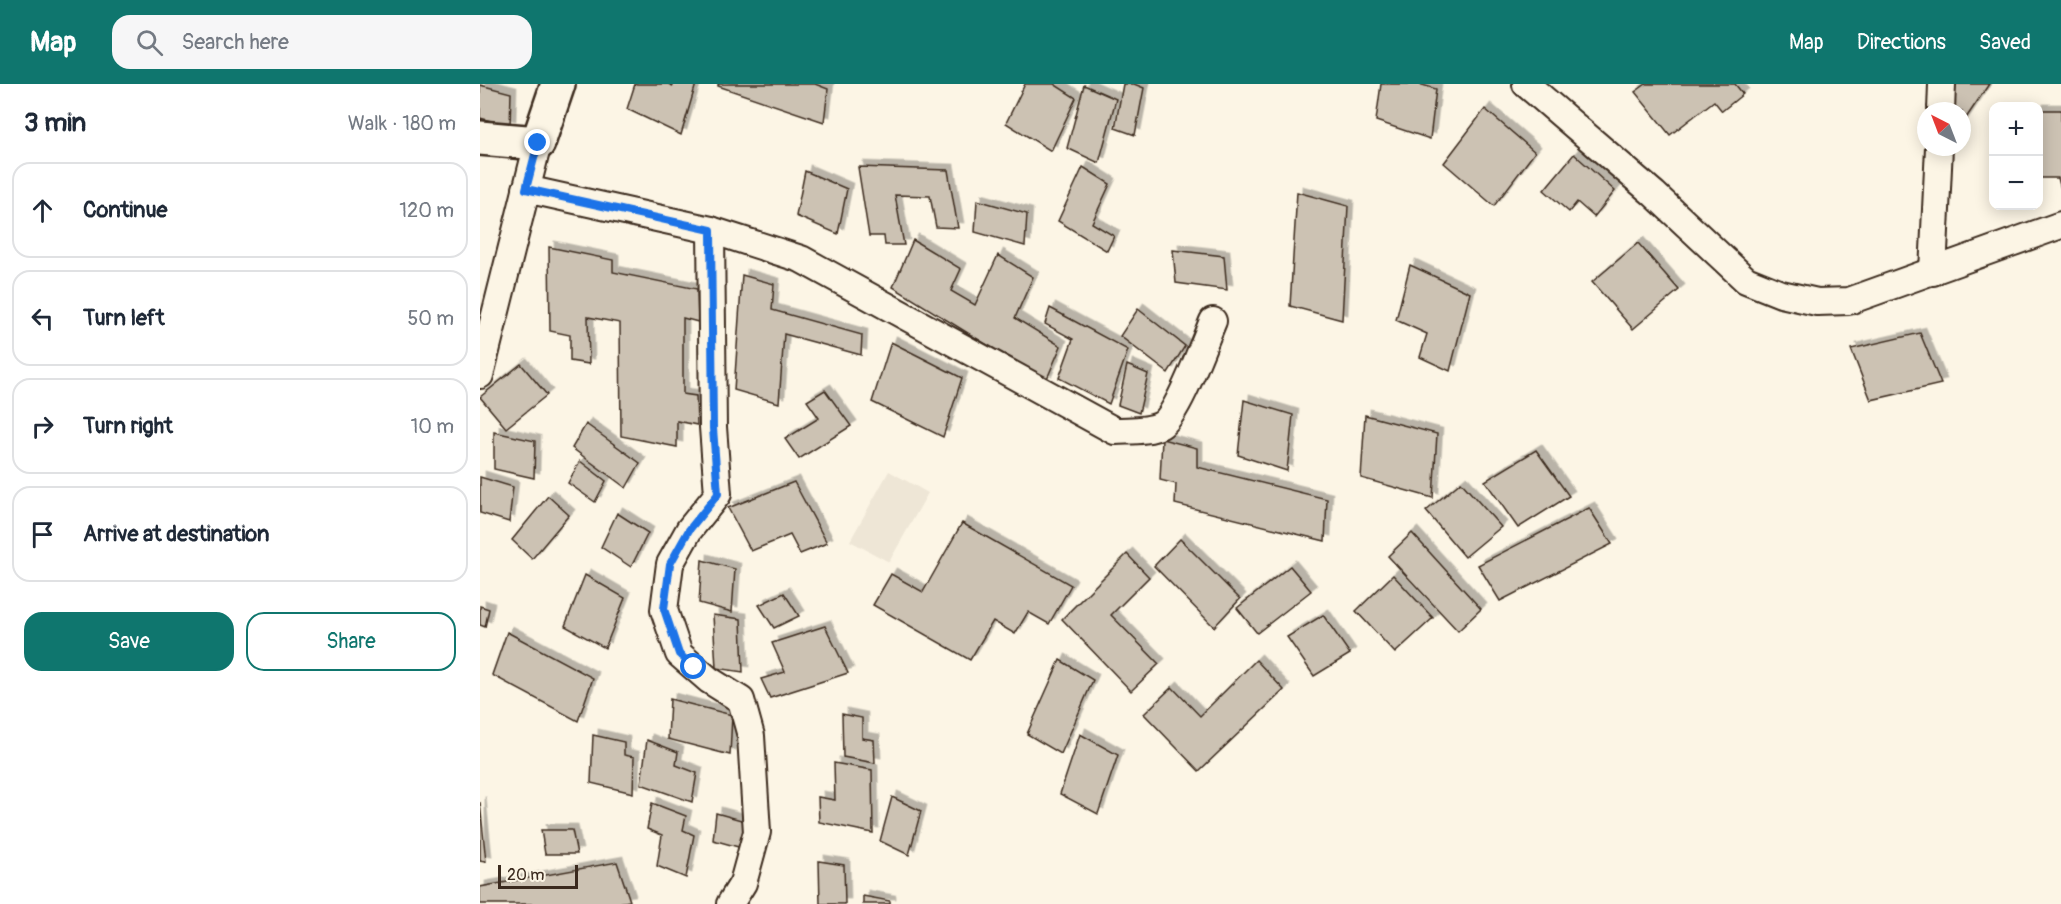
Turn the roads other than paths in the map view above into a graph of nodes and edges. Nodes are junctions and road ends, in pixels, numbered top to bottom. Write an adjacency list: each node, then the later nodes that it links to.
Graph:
1 (558, 84): 6 (street)
2 (1526, 84): 11 (street)
3 (1942, 84): 4 (street)
4 (1941, 102)
5 (480, 138): 6 (street)
6 (538, 143): 8 (street)
7 (1939, 156): 11 (street)
8 (526, 189): 10 (street); 13 (street)
9 (2061, 225): 11 (street)
10 (711, 230): 12 (street); 14 (street)
11 (1933, 272)
12 (1213, 321)
13 (480, 375)
14 (730, 904)

